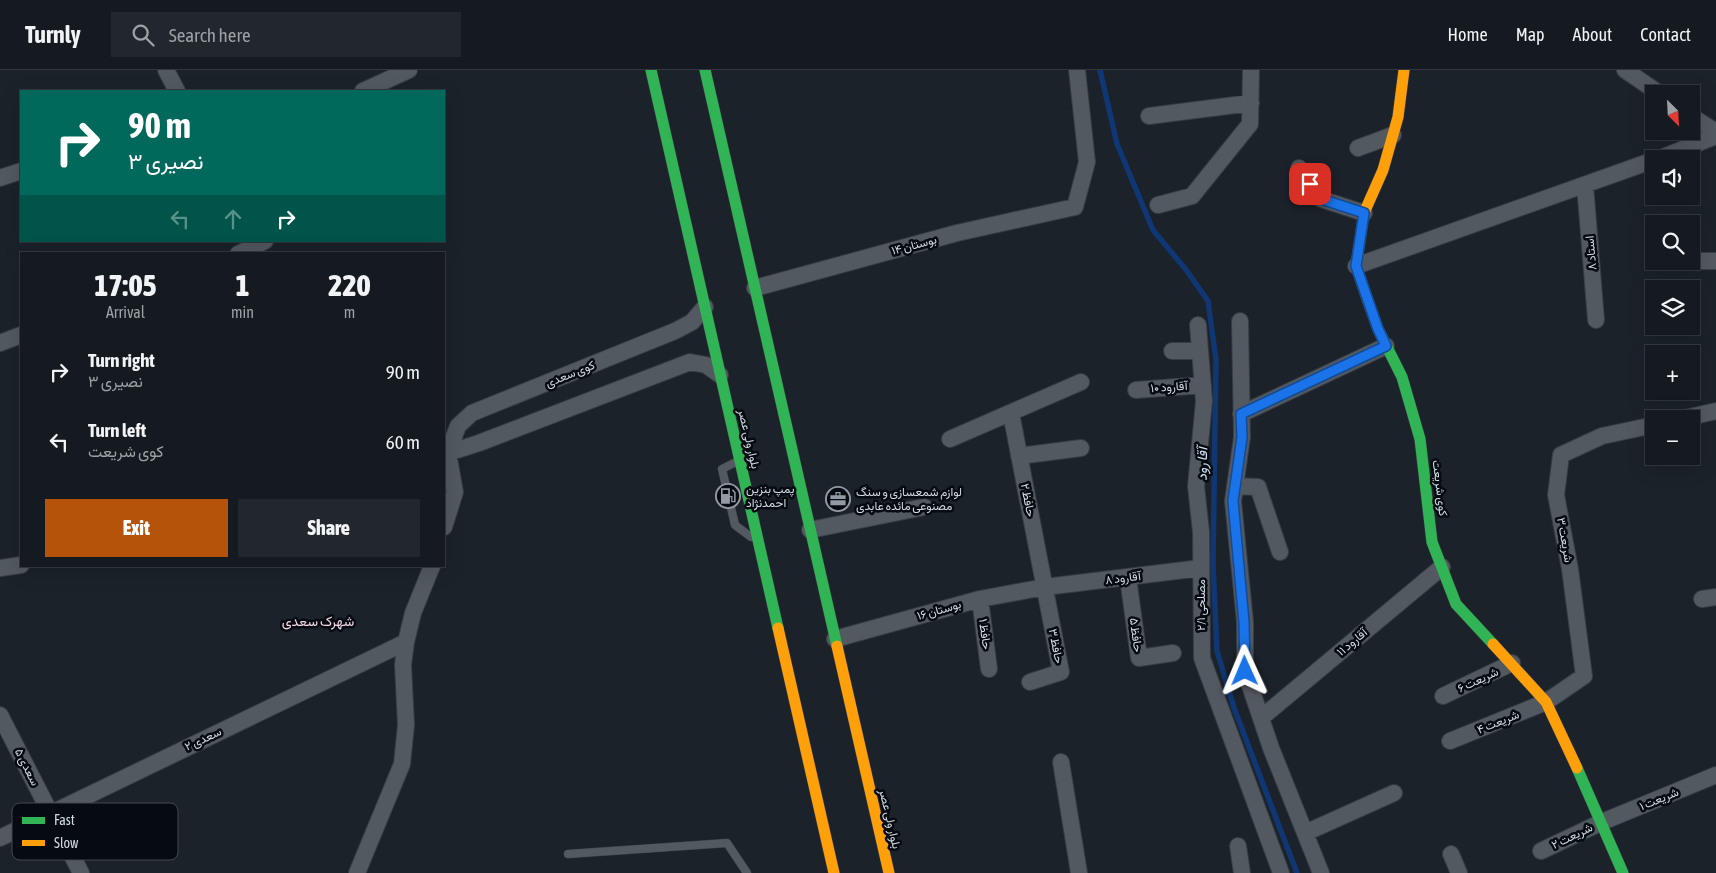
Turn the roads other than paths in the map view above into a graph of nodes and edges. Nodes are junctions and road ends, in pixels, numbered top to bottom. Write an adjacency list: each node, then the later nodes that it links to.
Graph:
1 (166, 70): 10 (street)
2 (650, 70): 30 (main road, بلوار ولی عصر)
3 (705, 70): 29 (main road, بلوار ولی عصر)
4 (1077, 70): 29 (street, بوستان ۱۴)
5 (1251, 70): 12 (street)
6 (1404, 70): 16 (main road, کوی شریعت)
7 (1625, 70): 9 (street)
8 (404, 71): 11 (street)
9 (1647, 85)
10 (176, 90)
11 (365, 90)
12 (1250, 103): 13 (street); 24 (street)
13 (1150, 116)
14 (1700, 122): 15 (street)
15 (1716, 134): 18 (street)
16 (1393, 135): 17 (street); 25 (main road, کوی شریعت)
17 (1358, 148)
18 (1679, 150)
19 (1645, 163): 23 (street)
20 (1299, 168): 25 (street)
21 (20, 171): 22 (street)
22 (0, 178)
23 (1585, 185): 28 (street); 31 (street, استاد ۸)
24 (1158, 205)
25 (1364, 213): 28 (main road, کوی شریعت)
26 (1700, 261): 27 (street)
27 (1716, 261)
28 (1356, 266): 36 (main road, کوی شریعت)
29 (755, 288): 56 (main road, بلوار ولی عصر)
30 (705, 307): 39 (main road, بلوار ولی عصر); 50 (street, کوی سعدی)
31 (1596, 320)
32 (1240, 321): 45 (street)
33 (1198, 325): 37 (street, مصلحی ۲/۱)
34 (20, 335): 35 (street)
35 (0, 343)
36 (1386, 346): 45 (street); 61 (main road, کوی شریعت)
37 (1200, 350): 38 (street); 41 (street, مصلحی ۲/۱)
38 (1172, 351)
39 (720, 376): 50 (street); 52 (main road, بلوار ولی عصر)
40 (1080, 382): 44 (street)
41 (1203, 384): 42 (street, آقارود ۱۰); 63 (street, مصلحی ۲/۱)
42 (1136, 390)
43 (1716, 411): 46 (street)
44 (1011, 413): 48 (street); 51 (street, حافظ ۲)
45 (1241, 414): 53 (street)
46 (1700, 415)
47 (1645, 427): 74 (street, شریعت ۳)
48 (950, 439)
49 (1081, 448): 51 (street)
50 (446, 453): 55 (street)
51 (1019, 456): 65 (street, حافظ ۲)
52 (740, 460): 57 (main road, بلوار ولی عصر); 57 (lane)
53 (1235, 486): 58 (street); 76 (street)
54 (924, 507): 56 (street)
55 (445, 524)
56 (810, 530): 67 (main road, بلوار ولی عصر)
57 (759, 545): 95 (main road, بلوار ولی عصر)
58 (1280, 552)
59 (20, 565): 62 (street)
60 (432, 567): 68 (street)
61 (1442, 567): 70 (main road, کوی شریعت); 76 (street, آقارود ۱۱)
62 (0, 568)
63 (1201, 568): 64 (street, آقارود ۸); 99 (street, مصلحی ۲/۱)
64 (1128, 578): 65 (street, آقارود ۸); 69 (street, حافظ ۵)
65 (1045, 587): 66 (street, بوستان ۱۶); 72 (street, حافظ ۳)
66 (980, 599): 67 (street, بوستان ۱۶); 71 (street, حافظ ۱)
67 (835, 639): 96 (main road, بلوار ولی عصر)
68 (406, 642): 82 (street, سعدی ۲); 93 (street)
69 (1174, 653)
70 (1512, 664): 73 (street, شریعت ۶); 74 (main road, کوی شریعت)
71 (990, 669)
72 (1030, 682)
73 (1442, 696)
74 (1546, 702): 77 (street, شریعت ۴); 83 (main road, کوی شریعت)
75 (0, 715): 81 (street, سعدی ۵)
76 (1261, 718): 85 (street)
77 (1450, 742)
78 (1061, 762): 97 (street)
79 (1716, 776): 83 (street, شریعت ۱)
80 (1394, 793): 85 (street)
81 (46, 803)
82 (72, 803)
83 (1602, 822): 88 (street, شریعت ۲); 102 (main road, کوی شریعت)
84 (12, 832): 86 (street, سعدی ۲)
85 (1305, 833): 100 (street)
86 (0, 838)
87 (1238, 846): 98 (street)
88 (1541, 851)
89 (568, 854): 94 (lane)
90 (1452, 854): 101 (street)
91 (74, 860): 92 (street, سعدی ۵)
92 (81, 873)
93 (357, 873)
94 (747, 873)
95 (834, 873)
96 (888, 873)
97 (1079, 873)
98 (1242, 873)
99 (1281, 873)
100 (1321, 873)
101 (1459, 873)
102 (1623, 873)

